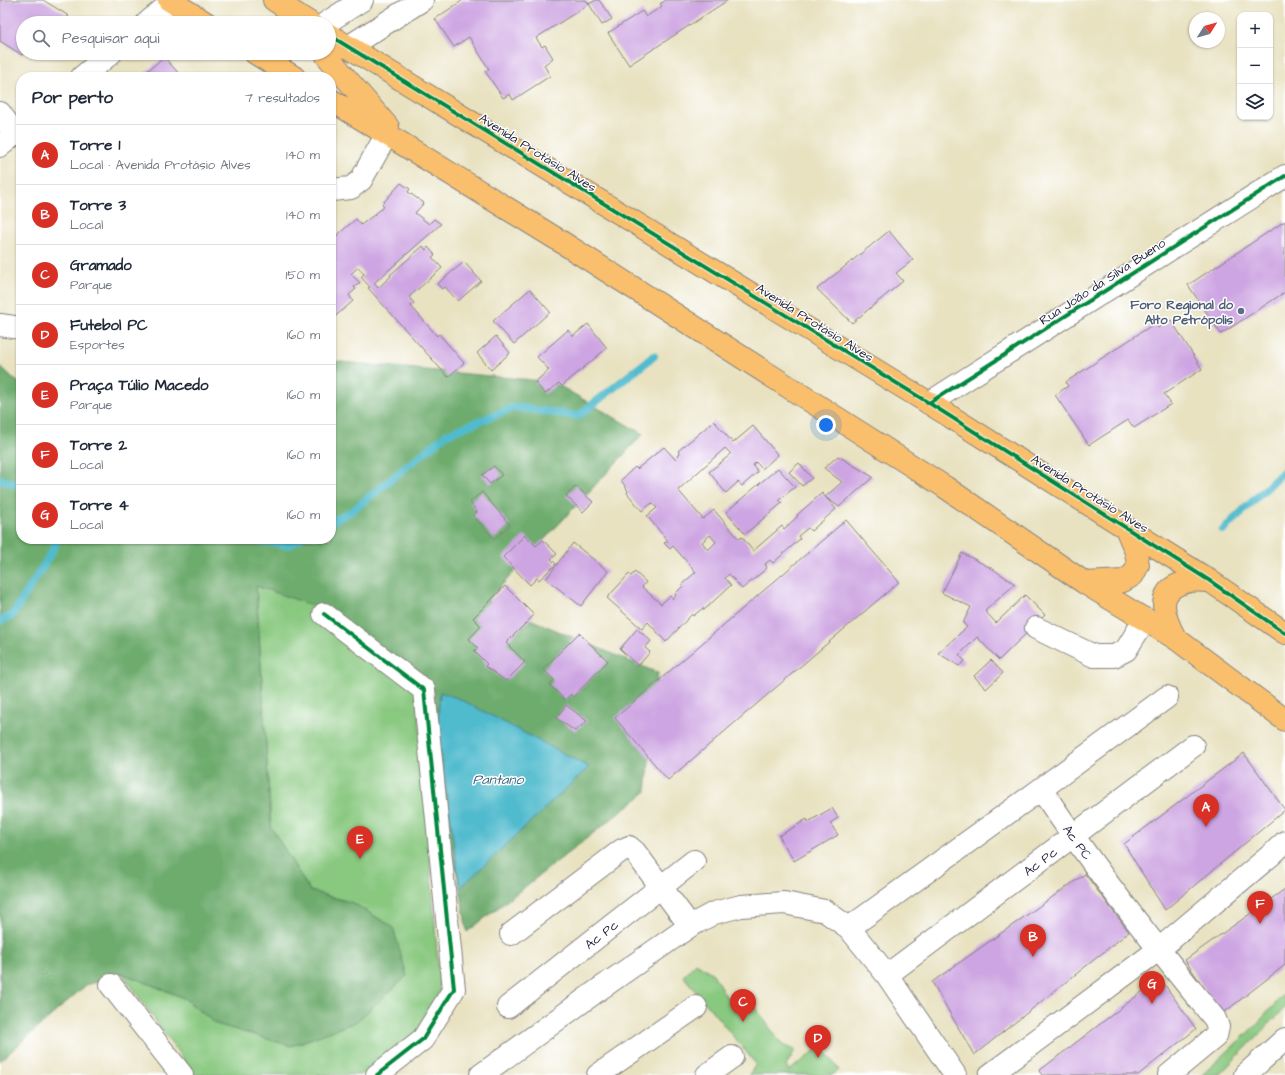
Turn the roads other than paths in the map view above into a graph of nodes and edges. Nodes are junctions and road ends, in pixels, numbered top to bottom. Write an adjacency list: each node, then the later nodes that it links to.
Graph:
1 (274, 0): 7 (main road)
2 (362, 0): 8 (street)
3 (422, 0): 10 (street)
4 (170, 1): 5 (street); 6 (main road)
5 (154, 16)
6 (195, 16)
7 (299, 16)
8 (336, 17)
9 (336, 39): 10 (main road, Avenida Protásio Alves)
10 (348, 47): 24 (main road, Avenida Protásio Alves)
11 (103, 60): 14 (street)
12 (266, 60): 15 (main road)
13 (330, 60): 19 (main road)
14 (88, 72)
15 (286, 72)
16 (336, 103): 19 (main road)
17 (0, 113): 18 (street)
18 (12, 136)
19 (395, 139): 21 (street); 27 (main road)
20 (1285, 176): 24 (street, Rua João da Silva Bueno)
21 (336, 189)
22 (0, 325): 23 (street)
23 (16, 327)
24 (929, 403): 25 (main road, Avenida Protásio Alves)
25 (1126, 528): 26 (main road, Avenida Protásio Alves); 27 (main road)
26 (1210, 581): 31 (main road, Avenida Protásio Alves); 32 (main road)
27 (1085, 583): 29 (main road)
28 (324, 614): 52 (street)
29 (1145, 619): 30 (street); 32 (main road)
30 (1036, 628)
31 (1285, 633)
32 (1175, 638): 34 (main road)
33 (1167, 697): 36 (street)
34 (1285, 720)
35 (1193, 746): 37 (street, Ac Pc)
36 (1042, 789): 37 (street, Ac PC); 42 (street)
37 (1074, 836): 44 (street, Ac PC); 45 (street, Ac Pc)
38 (1285, 842): 44 (street)
39 (694, 860): 40 (street, Ac Pc)
40 (662, 887): 41 (street); 43 (street); 47 (street, Ac Pc)
41 (690, 926): 42 (street); 53 (street)
42 (849, 928): 45 (street)
43 (511, 934)
44 (1158, 950): 57 (street); 58 (street, Ac PC)
45 (887, 975): 56 (street)
46 (111, 985): 51 (street)
47 (508, 1007)
48 (696, 1007): 54 (street)
49 (1285, 1039): 59 (street)
50 (732, 1057): 55 (street)
51 (182, 1075)
52 (377, 1075)
53 (481, 1075)
54 (598, 1075)
55 (708, 1075)
56 (955, 1075)
57 (990, 1075)
58 (1169, 1075)
59 (1245, 1075)

